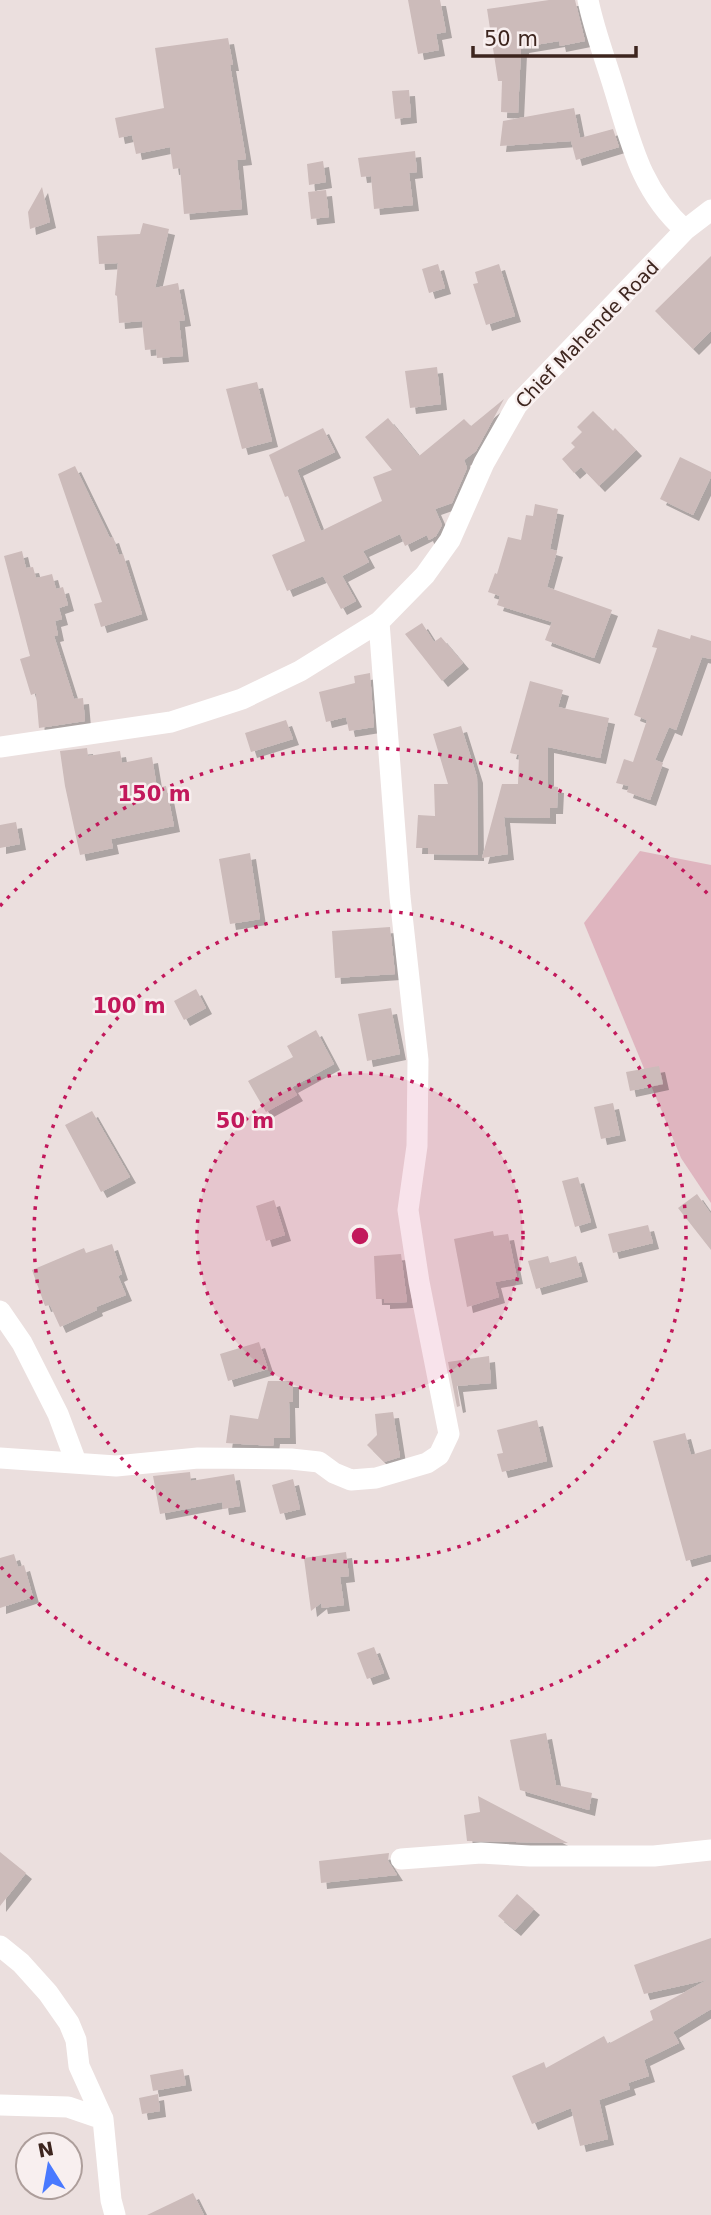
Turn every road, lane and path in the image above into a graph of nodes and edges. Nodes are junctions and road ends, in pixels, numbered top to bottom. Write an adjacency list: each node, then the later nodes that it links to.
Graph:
1 (588, 0): 3 (street)
2 (711, 210): 3 (street, Chief Mahende Road)
3 (685, 230): 4 (street, Chief Mahende Road)
4 (379, 622): 5 (street, Chief Mahende Road); 8 (street)
5 (0, 747)
6 (0, 1311): 8 (street)
7 (0, 1458): 8 (street)
8 (76, 1462)
9 (711, 1850): 10 (street)
10 (401, 1859)
11 (0, 1947): 13 (street)
12 (0, 2105): 13 (street)
13 (103, 2119): 14 (street)
14 (115, 2215)

